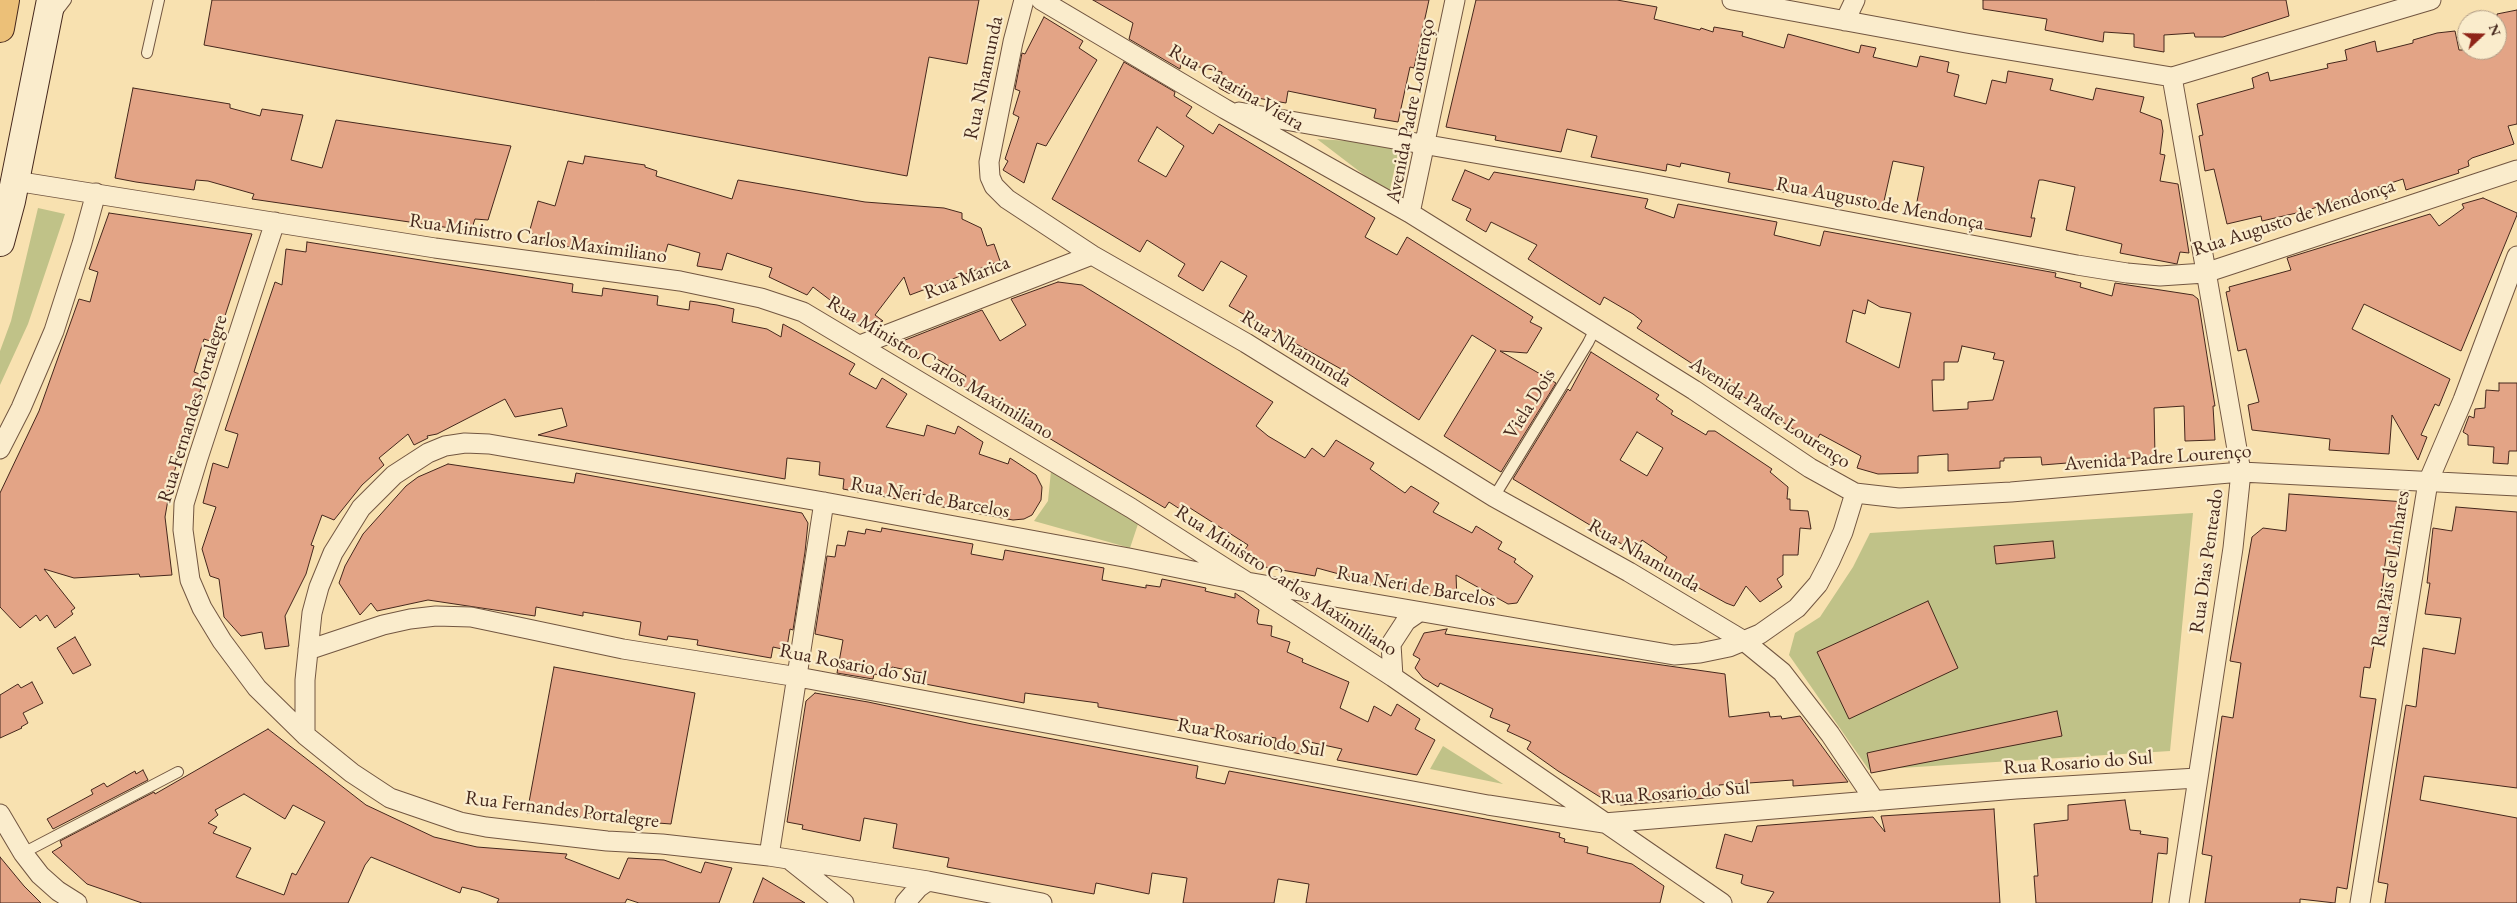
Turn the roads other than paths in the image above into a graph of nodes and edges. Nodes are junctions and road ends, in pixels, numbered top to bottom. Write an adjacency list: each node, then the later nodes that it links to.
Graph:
1 (5, 0): 12 (highway)
2 (66, 0): 10 (lane)
3 (159, 0): 13 (lane)
4 (1024, 0): 23 (street, Rua Nhamunda)
5 (1041, 0): 15 (street, Rua Catarina Vieira)
6 (1455, 0): 16 (street, Avenida Padre Lourenço)
7 (1732, 0): 11 (street)
8 (1854, 0): 11 (street)
9 (2431, 0): 14 (street)
10 (49, 12): 18 (main road)
11 (1845, 21): 14 (street)
12 (0, 28)
13 (147, 53)
14 (2172, 77): 25 (street, Rua Dias Penteado)
15 (1224, 109): 16 (street, Rua Augusto de Mendonça); 20 (street, Rua Catarina Vieira)
16 (1425, 144): 20 (street, Avenida Padre Lourenço); 25 (street, Rua Augusto de Mendonça)
17 (2517, 170): 25 (street, Rua Augusto de Mendonça)
18 (15, 181): 19 (street, Rua Ministro Carlos Maximiliano); 22 (main road)
19 (96, 193): 21 (street, Rua Ministro Carlos Maximiliano); 28 (street)
20 (1410, 213): 26 (street, Avenida Padre Lourenço)
21 (275, 222): 27 (street, Rua Ministro Carlos Maximiliano); 41 (street, Rua Fernandes Portalegre)
22 (0, 242)
23 (1092, 255): 27 (street, Rua Marica); 33 (street, Rua Nhamunda)
24 (2517, 256): 30 (street, Rua Pais de Linhares)
25 (2205, 272): 29 (street, Rua Dias Penteado)
26 (1595, 329): 32 (street, Avenida Padre Lourenço); 33 (lane, Viela Dois)
27 (860, 345): 35 (street, Rua Ministro Carlos Maximiliano)
28 (0, 449)
29 (2241, 472): 30 (street, Avenida Padre Lourenço); 32 (street, Avenida Padre Lourenço); 43 (street, Rua Dias Penteado)
30 (2428, 482): 31 (street, Avenida Padre Lourenço); 57 (street, Rua Pais de Linhares)
31 (2517, 486)
32 (1855, 493): 37 (street)
33 (1494, 496): 37 (street, Rua Nhamunda)
34 (824, 502): 35 (street, Rua Neri de Barcelos); 38 (street, Rua Neri de Barcelos); 39 (street)
35 (1247, 582): 36 (street, Rua Neri de Barcelos); 40 (street, Rua Ministro Carlos Maximiliano)
36 (1419, 612): 37 (street, Rua Neri de Barcelos); 40 (street)
37 (1744, 641): 44 (street, Rua Nhamunda)
38 (308, 650): 39 (street, Rua Rosario do Sul); 41 (street, Rua Neri de Barcelos)
39 (798, 677): 46 (street, Rua Rosario do Sul); 48 (street)
40 (1393, 677): 46 (street, Rua Ministro Carlos Maximiliano)
41 (305, 735): 48 (street, Rua Fernandes Portalegre)
42 (178, 772): 47 (lane)
43 (2197, 778): 44 (street, Rua Rosario do Sul); 56 (street, Rua Dias Penteado)
44 (1874, 801): 46 (street, Rua Rosario do Sul)
45 (0, 814): 47 (street)
46 (1604, 823): 55 (street, Rua Ministro Carlos Maximiliano)
47 (23, 853): 51 (street)
48 (769, 856): 49 (street, Rua Fernandes Portalegre)
49 (789, 860): 50 (street, Rua Fernandes Portalegre); 52 (street)
50 (928, 881): 53 (street); 54 (street, Rua Fernandes Portalegre)
51 (77, 903)
52 (844, 903)
53 (905, 903)
54 (1042, 903)
55 (1722, 903)
56 (2179, 903)
57 (2360, 903)

